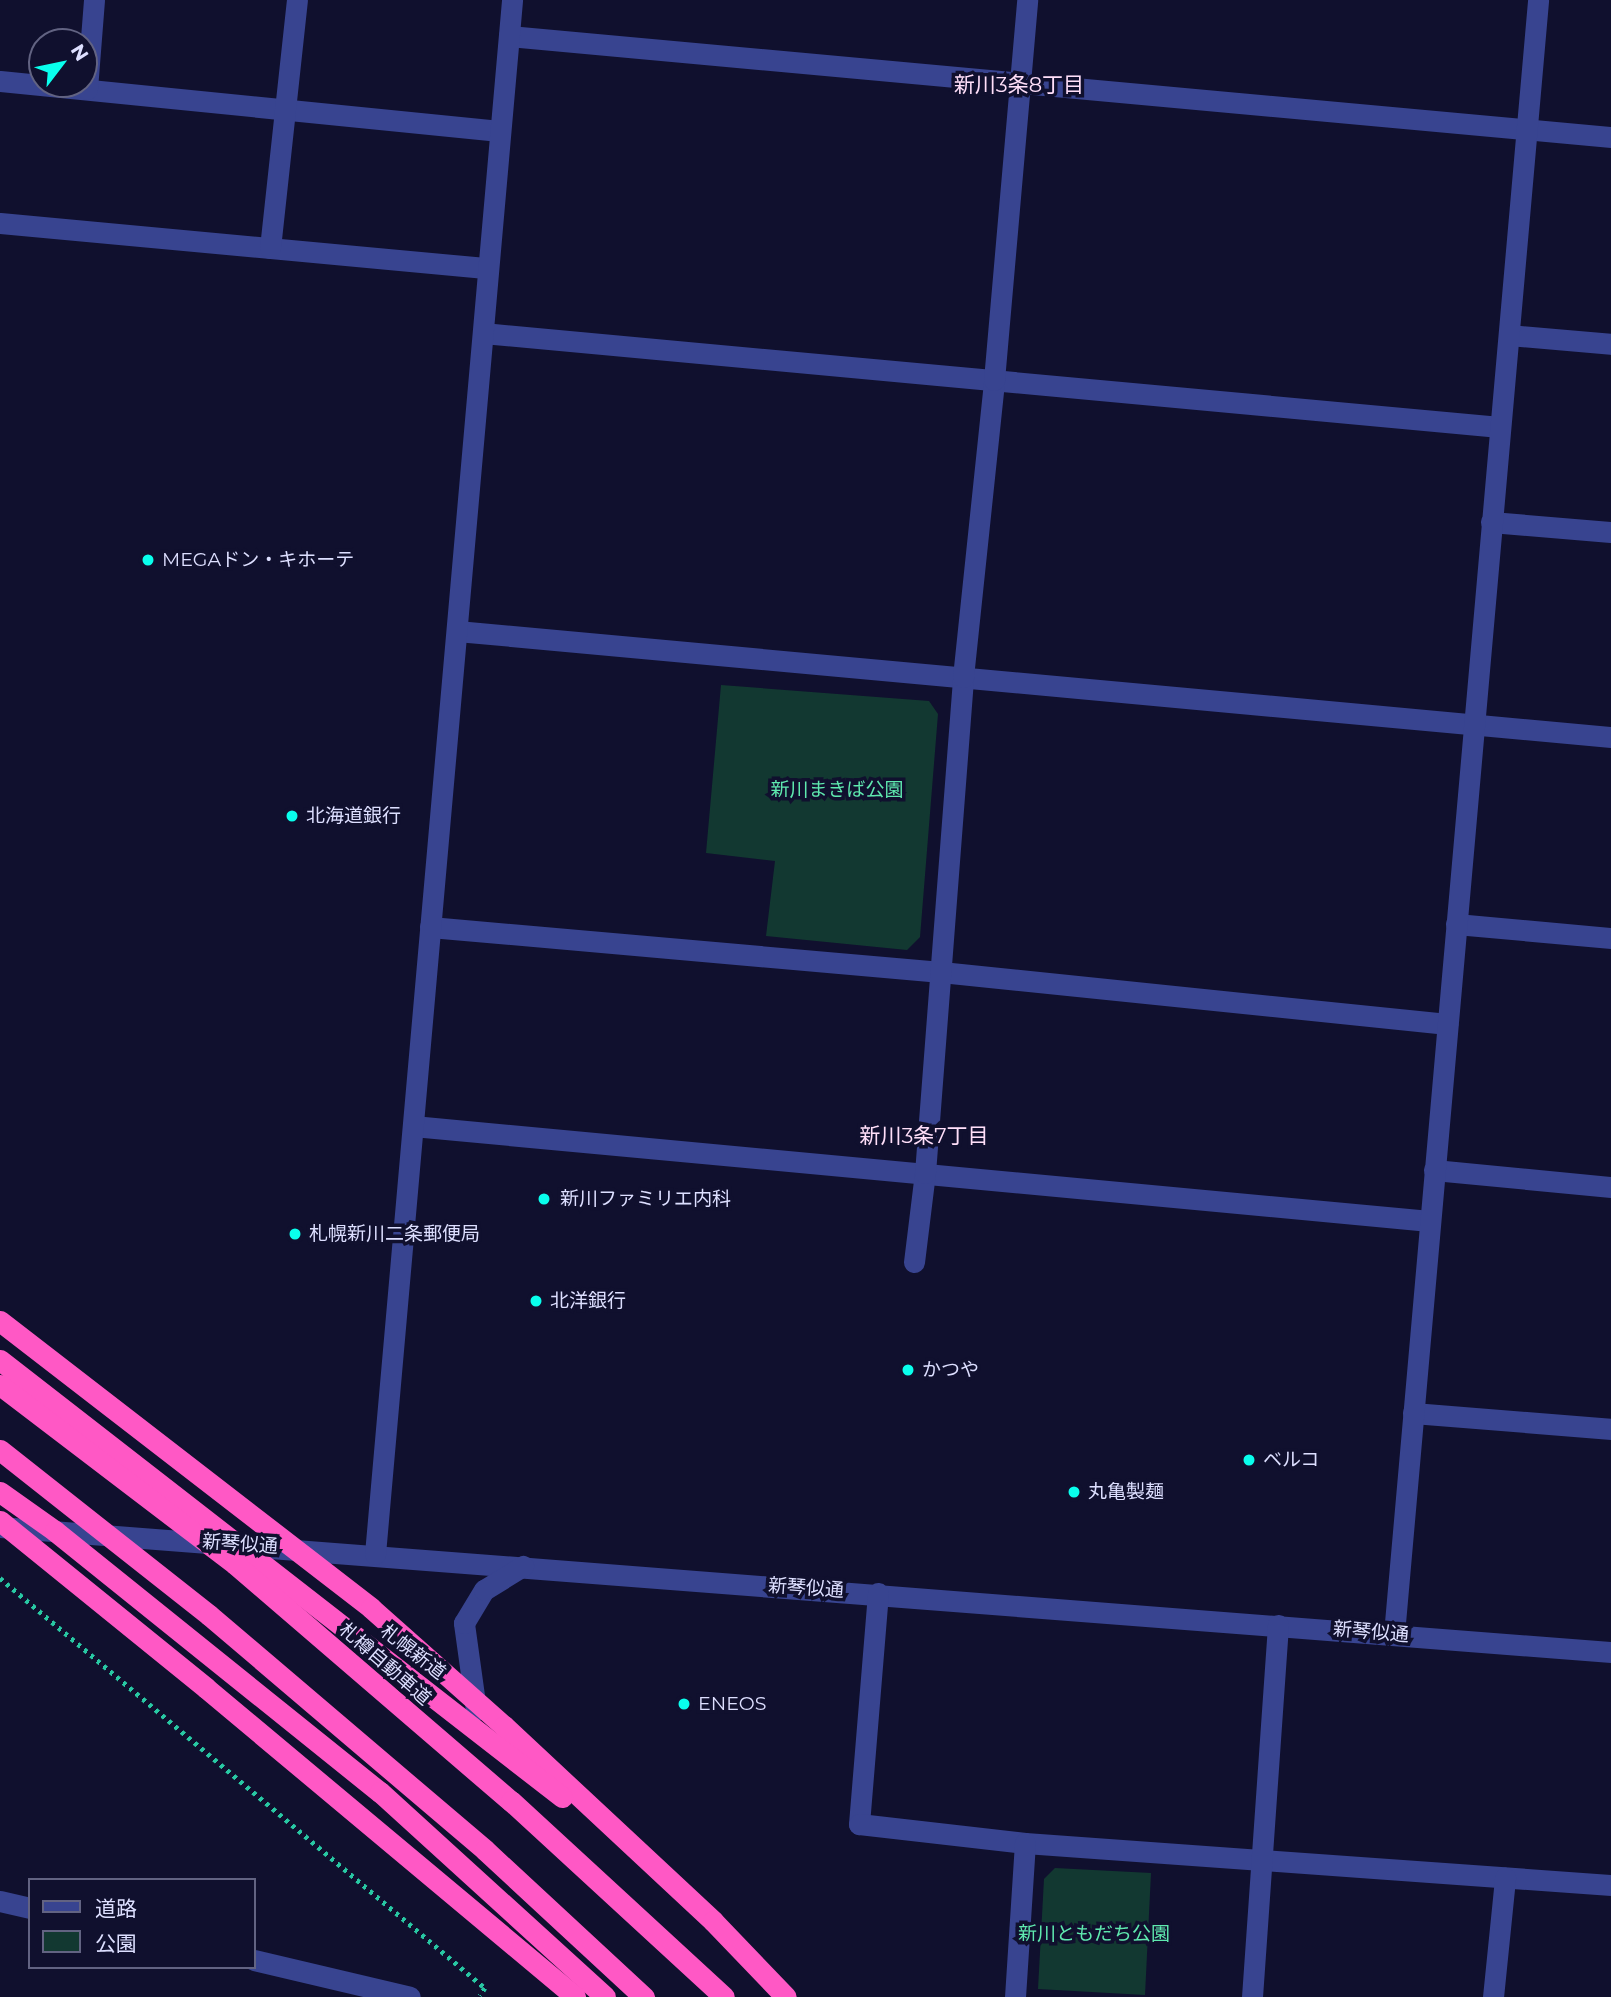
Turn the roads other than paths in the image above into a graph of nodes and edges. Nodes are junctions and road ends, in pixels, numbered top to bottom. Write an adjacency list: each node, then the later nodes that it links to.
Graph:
1 (94, 0): 6 (street)
2 (297, 0): 12 (street)
3 (512, 0): 7 (street)
4 (1027, 0): 8 (street)
5 (1538, 0): 13 (street)
6 (92, 28)
7 (509, 36): 8 (street); 14 (street)
8 (1020, 80): 13 (street); 22 (street)
9 (0, 81): 10 (street)
10 (28, 84)
11 (98, 90): 12 (street)
12 (287, 111): 14 (street); 17 (street)
13 (1527, 129): 15 (street); 20 (street)
14 (500, 131): 18 (street)
15 (1611, 137)
16 (0, 223): 17 (street)
17 (270, 248): 18 (street)
18 (488, 268): 19 (street)
19 (483, 332): 22 (street); 26 (street)
20 (1508, 335): 21 (street); 23 (street)
21 (1611, 344)
22 (994, 380): 23 (street); 27 (street)
23 (1500, 426): 24 (street)
24 (1492, 522): 25 (street); 28 (street)
25 (1611, 532)
26 (457, 631): 27 (street); 31 (street)
27 (963, 677): 28 (street); 33 (street)
28 (1474, 724): 29 (street); 30 (street)
29 (1611, 737)
30 (1456, 924): 32 (street); 34 (street)
31 (430, 927): 33 (street); 35 (street)
32 (1611, 938)
33 (941, 972): 34 (street); 37 (street)
34 (1447, 1024): 36 (street)
35 (413, 1126): 37 (street); 52 (street)
36 (1434, 1170): 38 (street); 39 (street)
37 (925, 1173): 39 (street); 40 (street)
38 (1611, 1187)
39 (1430, 1221): 44 (street)
40 (914, 1262)
41 (0, 1321): 72 (highway)
42 (1, 1360): 51 (highway, 札幌新道)
43 (0, 1385): 71 (highway, 札樽自動車道)
44 (1413, 1413): 45 (street); 56 (street)
45 (1611, 1429)
46 (0, 1450): 70 (highway)
47 (0, 1492): 50 (highway)
48 (0, 1521): 66 (highway)
49 (0, 1527): 50 (street, 新琴似通)
50 (55, 1531): 51 (street, 新琴似通); 66 (highway)
51 (236, 1544): 52 (street, 新琴似通); 58 (highway, 札幌新道)
52 (375, 1554): 53 (street, 新琴似通)
53 (523, 1566): 54 (street, 新琴似通); 58 (street)
54 (878, 1593): 55 (street, 新琴似通); 59 (street)
55 (1278, 1625): 56 (street, 新琴似通); 60 (street)
56 (1394, 1634): 57 (street, 新琴似通)
57 (1611, 1652)
58 (480, 1733): 72 (highway, 札幌新道)
59 (1025, 1843): 60 (street); 73 (street)
60 (1261, 1858): 61 (street); 74 (street)
61 (1504, 1878): 62 (street); 75 (street)
62 (1611, 1885)
63 (0, 1901): 64 (street)
64 (28, 1908)
65 (256, 1960): 67 (street)
66 (580, 1988): 68 (street); 69 (highway)
67 (410, 1997)
68 (553, 1997)
69 (605, 1997)
70 (644, 1997)
71 (724, 1997)
72 (785, 1997)
73 (1015, 1997)
74 (1252, 1997)
75 (1493, 1997)

